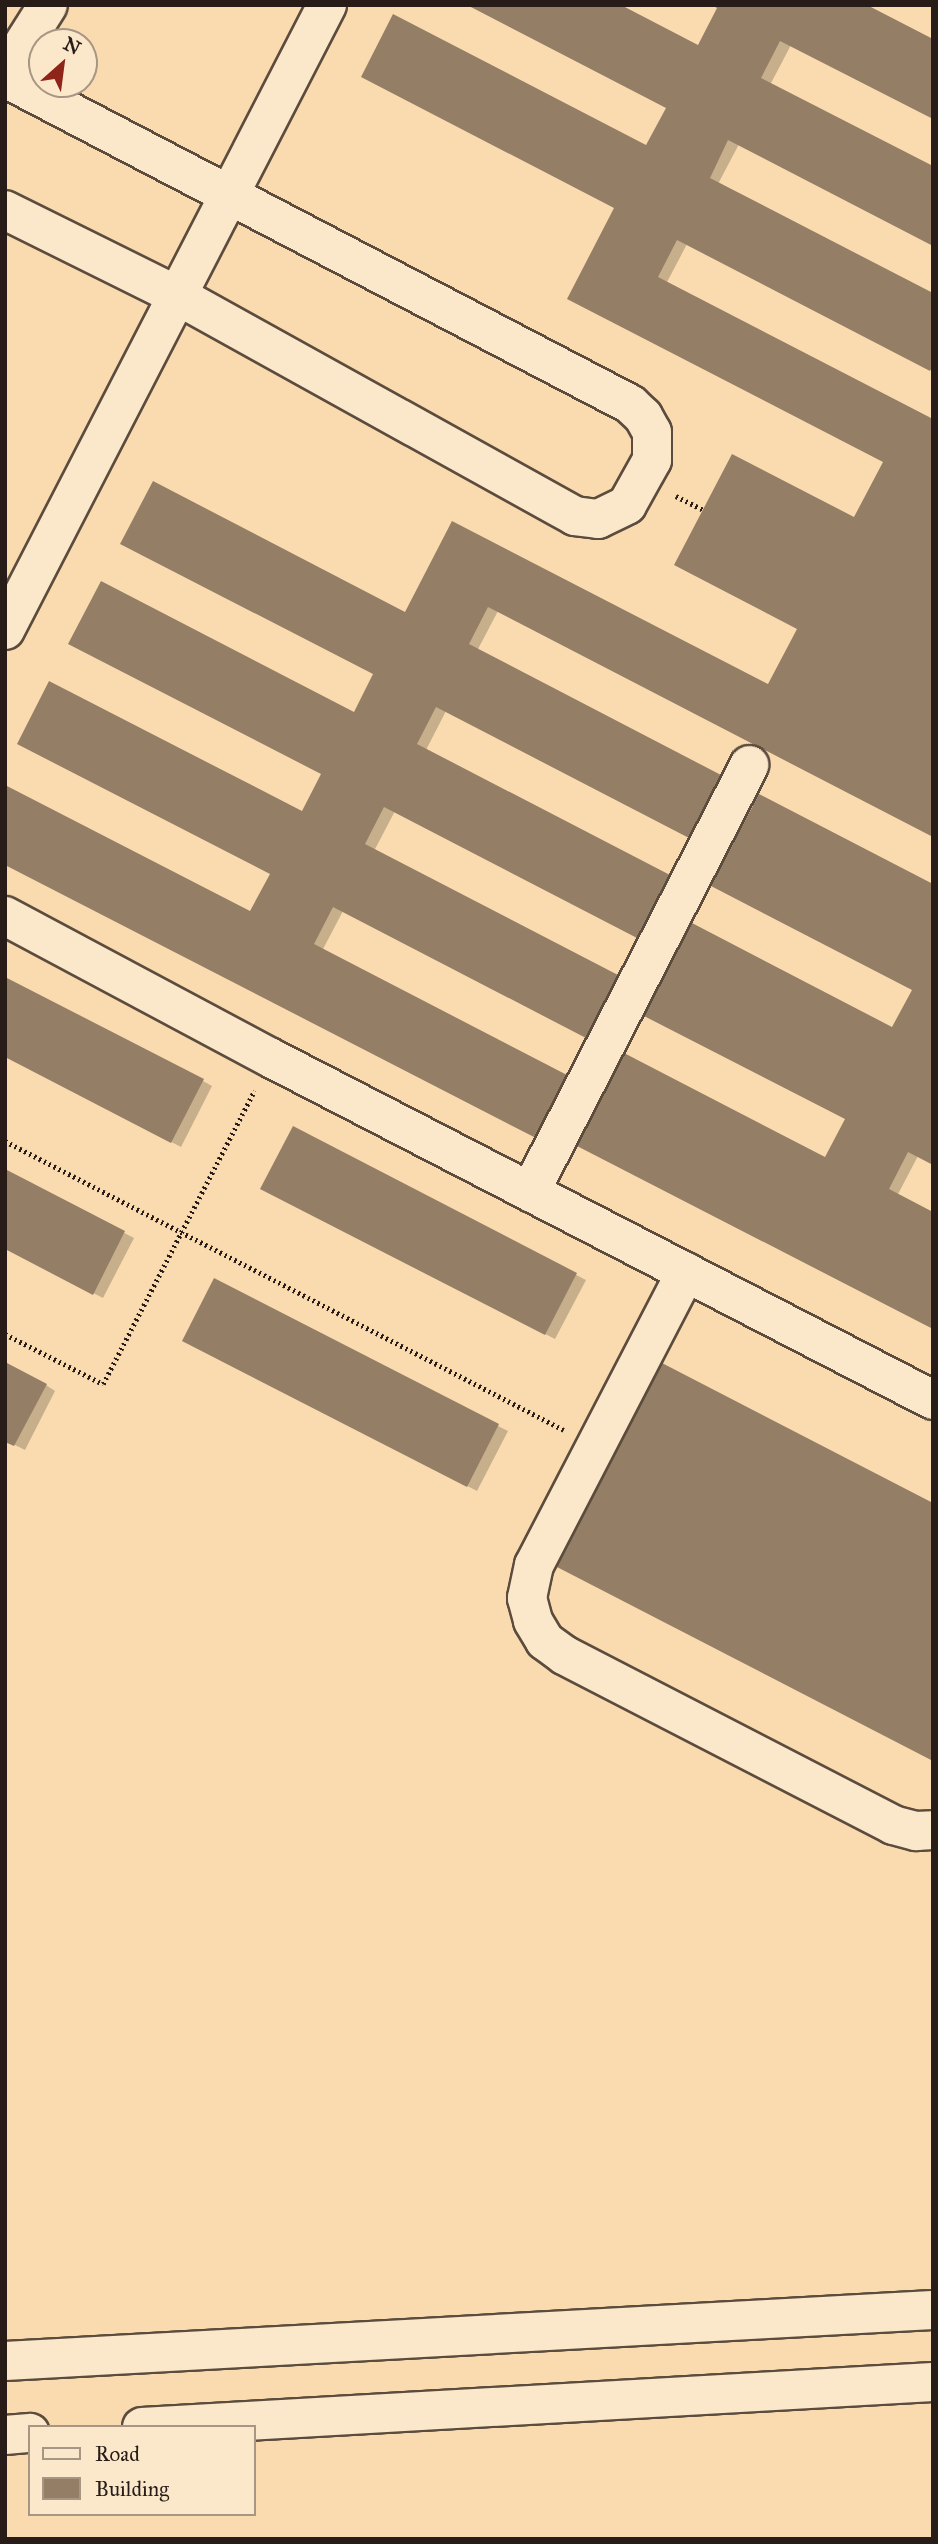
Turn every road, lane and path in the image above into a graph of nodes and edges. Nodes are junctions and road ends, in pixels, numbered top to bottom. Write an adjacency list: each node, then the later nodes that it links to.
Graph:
1 (48, 5): 3 (lane)
2 (327, 5): 5 (lane)
3 (5, 73)
4 (5, 78): 5 (lane)
5 (228, 197): 7 (lane); 7 (lane)
6 (5, 211): 7 (lane)
7 (178, 296): 8 (lane)
8 (5, 630)
9 (750, 765): 13 (lane)
10 (5, 916): 11 (lane)
11 (271, 1058): 13 (lane); 14 (path)
12 (5, 1141): 14 (path)
13 (530, 1192): 15 (lane)
14 (181, 1233): 16 (path); 18 (path)
15 (686, 1272): 17 (lane); 18 (lane)
16 (5, 1334)
17 (933, 1400)
18 (596, 1447): 19 (lane)
19 (933, 1830)
20 (933, 2310): 21 (lane)
21 (5, 2361)
22 (933, 2382): 23 (lane)
23 (177, 2425)
24 (28, 2433): 25 (lane)
25 (5, 2435)

